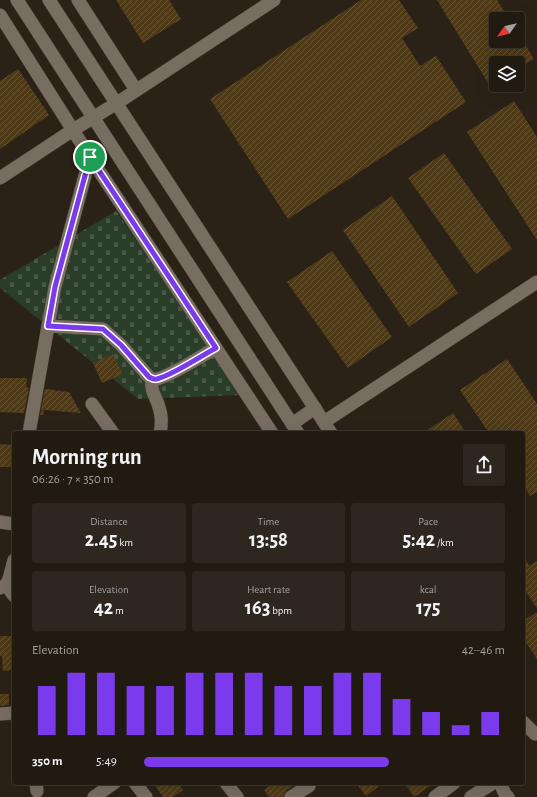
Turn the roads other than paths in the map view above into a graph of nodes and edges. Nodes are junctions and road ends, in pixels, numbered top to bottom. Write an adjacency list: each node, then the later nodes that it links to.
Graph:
1 (17, 0): 8 (street)
2 (49, 0): 7 (street)
3 (78, 0): 6 (street)
4 (274, 0): 6 (street)
5 (0, 15): 9 (street)
6 (136, 90): 7 (street)
7 (117, 103): 8 (street); 17 (street)
8 (94, 117): 9 (street); 18 (street)
9 (73, 130): 10 (street); 11 (street)
10 (90, 157): 13 (street); 14 (street)
11 (0, 178)
12 (537, 282): 19 (street)
13 (48, 326): 15 (street); 20 (street)
14 (216, 348): 15 (street); 23 (street)
15 (152, 379): 22 (street)
16 (92, 404): 21 (street)
17 (315, 408): 18 (street); 19 (street)
18 (295, 428)
19 (328, 428)
20 (29, 431)
21 (112, 431)
22 (160, 431)
23 (271, 431)
24 (0, 522): 25 (street)
25 (12, 524)
26 (12, 568): 27 (street)
27 (7, 590)
28 (12, 713): 29 (street)
29 (0, 714)
30 (525, 725): 31 (street)
31 (532, 735)
32 (111, 785): 39 (street)
33 (137, 785): 40 (street)
34 (228, 785): 41 (street)
35 (451, 785): 43 (street)
36 (490, 785): 44 (street)
37 (501, 785): 45 (street)
38 (309, 786): 42 (street)
39 (94, 797)
40 (146, 797)
41 (237, 797)
42 (291, 797)
43 (435, 797)
44 (471, 797)
45 (508, 797)

